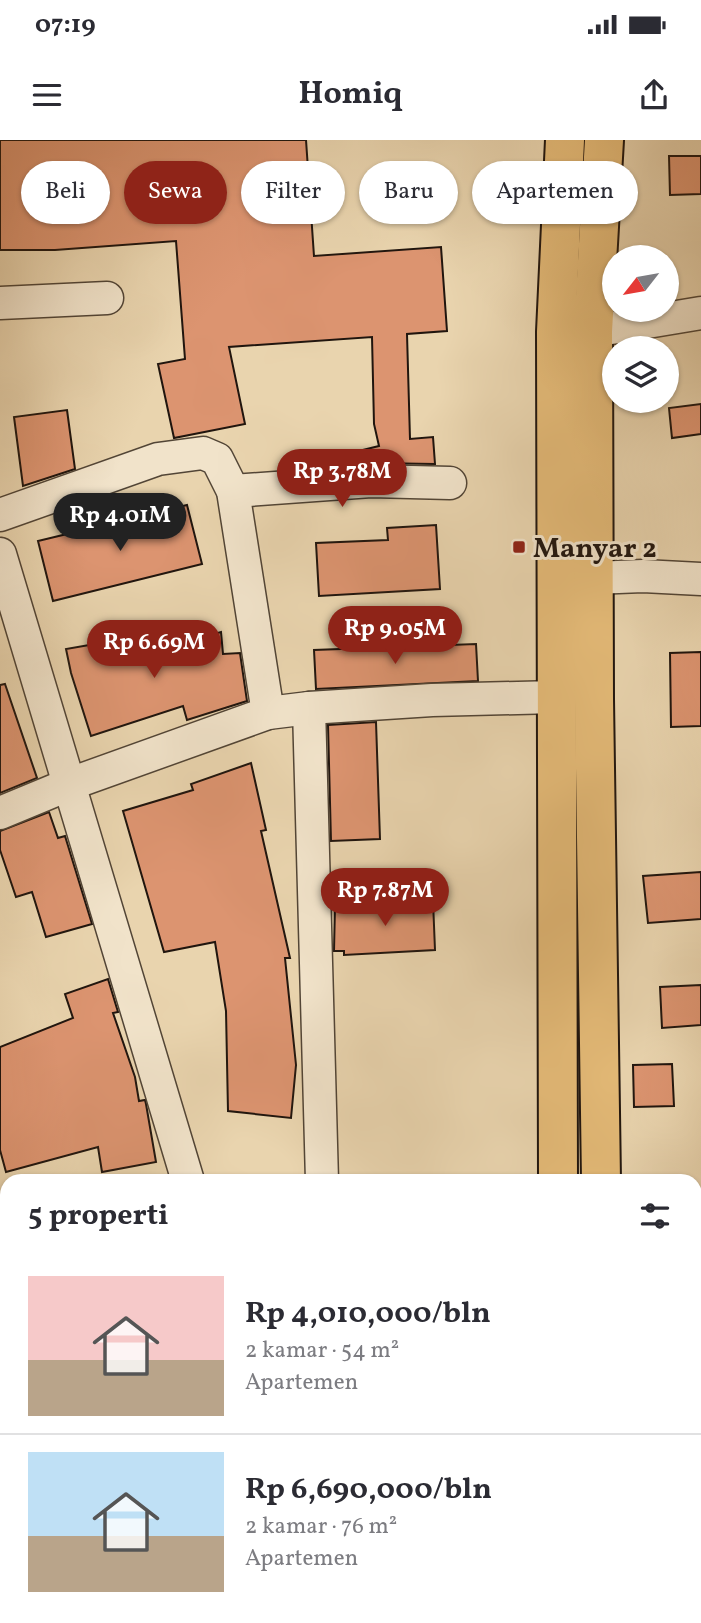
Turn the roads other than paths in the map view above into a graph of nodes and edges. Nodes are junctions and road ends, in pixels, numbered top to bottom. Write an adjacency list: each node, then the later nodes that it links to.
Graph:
1 (565, 140): 13 (highway)
2 (604, 140): 6 (highway)
3 (107, 298): 4 (street)
4 (0, 303)
5 (701, 313): 6 (street)
6 (593, 331): 11 (highway)
7 (450, 483): 8 (street)
8 (233, 491): 9 (street); 15 (street)
9 (0, 514)
10 (0, 554): 16 (street)
11 (593, 578): 12 (street); 21 (highway)
12 (701, 579)
13 (555, 697): 14 (street); 20 (highway)
14 (309, 708): 15 (street); 19 (street)
15 (268, 713): 16 (street)
16 (70, 784): 17 (street); 18 (street)
17 (0, 813)
18 (186, 1174)
19 (322, 1174)
20 (558, 1174)
21 (601, 1174)

